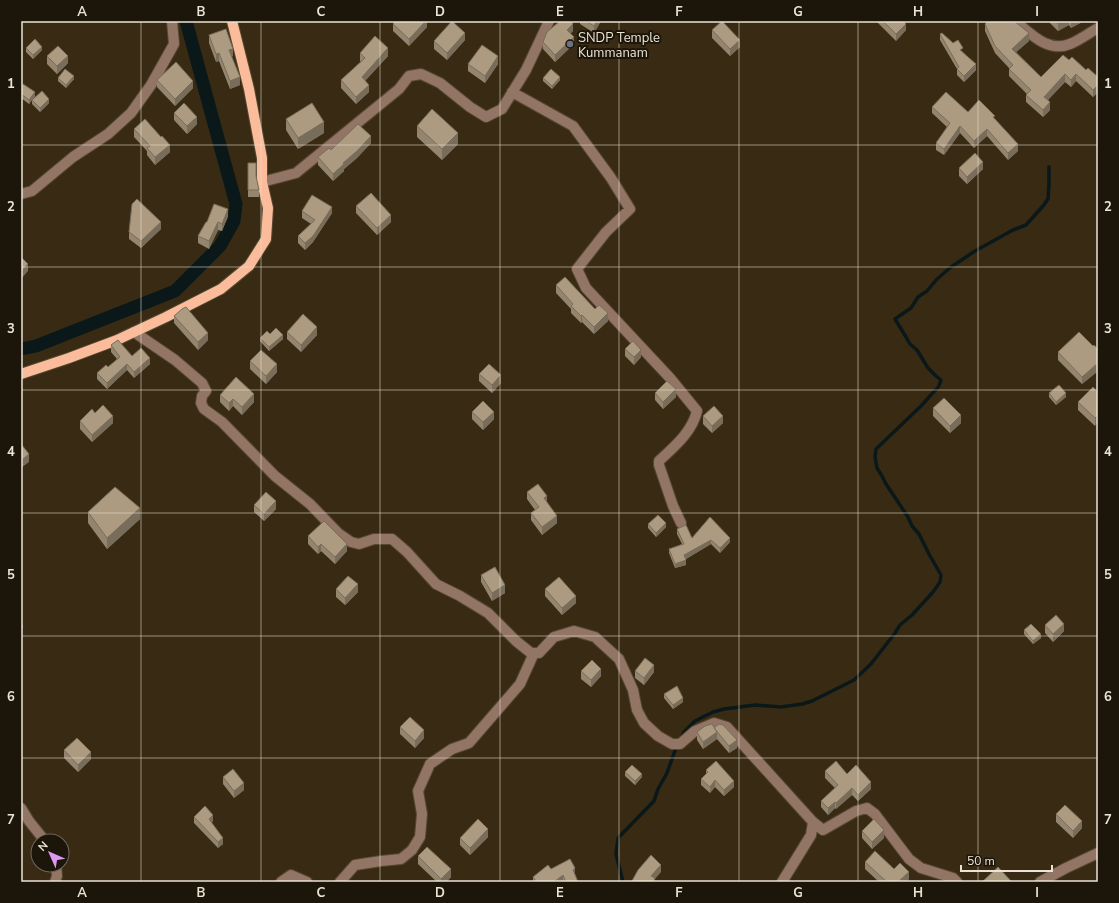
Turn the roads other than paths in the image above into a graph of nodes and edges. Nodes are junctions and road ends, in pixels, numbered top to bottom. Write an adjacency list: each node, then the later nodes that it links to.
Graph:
1 (172, 21): 8 (street)
2 (232, 21): 7 (main road)
3 (549, 21): 6 (street)
4 (1015, 21): 5 (street)
5 (1098, 28)
6 (512, 92): 7 (street); 11 (street)
7 (262, 182): 9 (main road)
8 (21, 194)
9 (134, 332): 10 (main road); 12 (street)
10 (21, 374)
11 (681, 523)
12 (534, 653): 14 (street); 19 (street)
13 (21, 808): 15 (street)
14 (813, 822): 20 (street); 21 (street)
15 (39, 833)
16 (1098, 852): 22 (street)
17 (281, 882): 18 (street)
18 (307, 882)
19 (340, 882)
20 (782, 882)
21 (957, 882)
22 (1040, 882)

